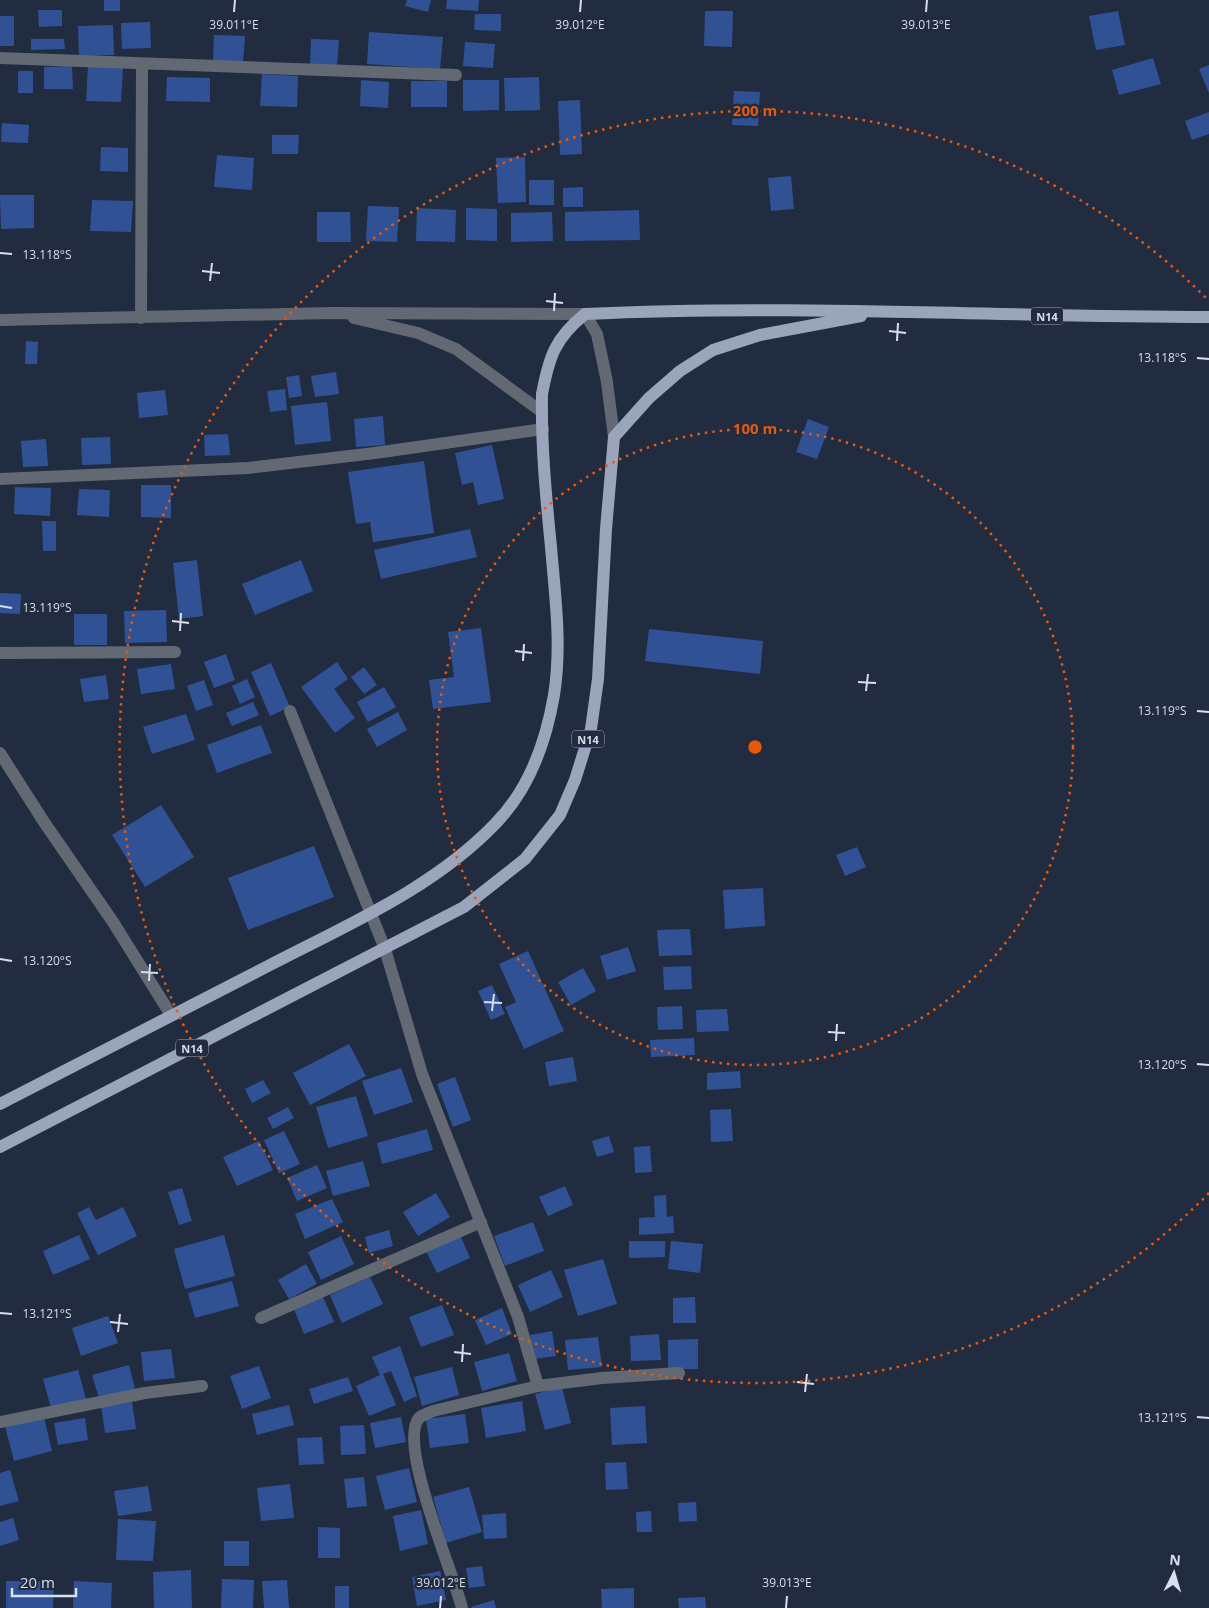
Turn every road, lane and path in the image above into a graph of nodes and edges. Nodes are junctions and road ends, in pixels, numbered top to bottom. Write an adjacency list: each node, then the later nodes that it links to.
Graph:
1 (0, 58): 2 (street)
2 (142, 64): 3 (street); 8 (street)
3 (456, 75)
4 (886, 312): 6 (main road, N14); 7 (main road, N14); 12 (main road, N14)
5 (332, 313): 6 (street); 8 (street); 10 (street)
6 (585, 314): 10 (main road); 12 (street)
7 (1209, 317)
8 (141, 318): 9 (street)
9 (0, 320)
10 (542, 412): 11 (main road)
11 (542, 429): 13 (street); 18 (main road)
12 (614, 437): 19 (main road, N14)
13 (0, 479)
14 (175, 652): 15 (street)
15 (0, 653)
16 (290, 711): 18 (street)
17 (0, 752): 20 (street)
18 (370, 914): 19 (street); 20 (main road)
19 (385, 949): 22 (main road, N14); 23 (street)
20 (172, 1015): 21 (main road)
21 (0, 1104)
22 (0, 1147)
23 (481, 1222): 24 (street); 27 (street)
24 (261, 1318)
25 (679, 1373): 27 (street)
26 (202, 1386): 28 (street)
27 (538, 1386): 29 (street)
28 (0, 1422)
29 (462, 1608)

